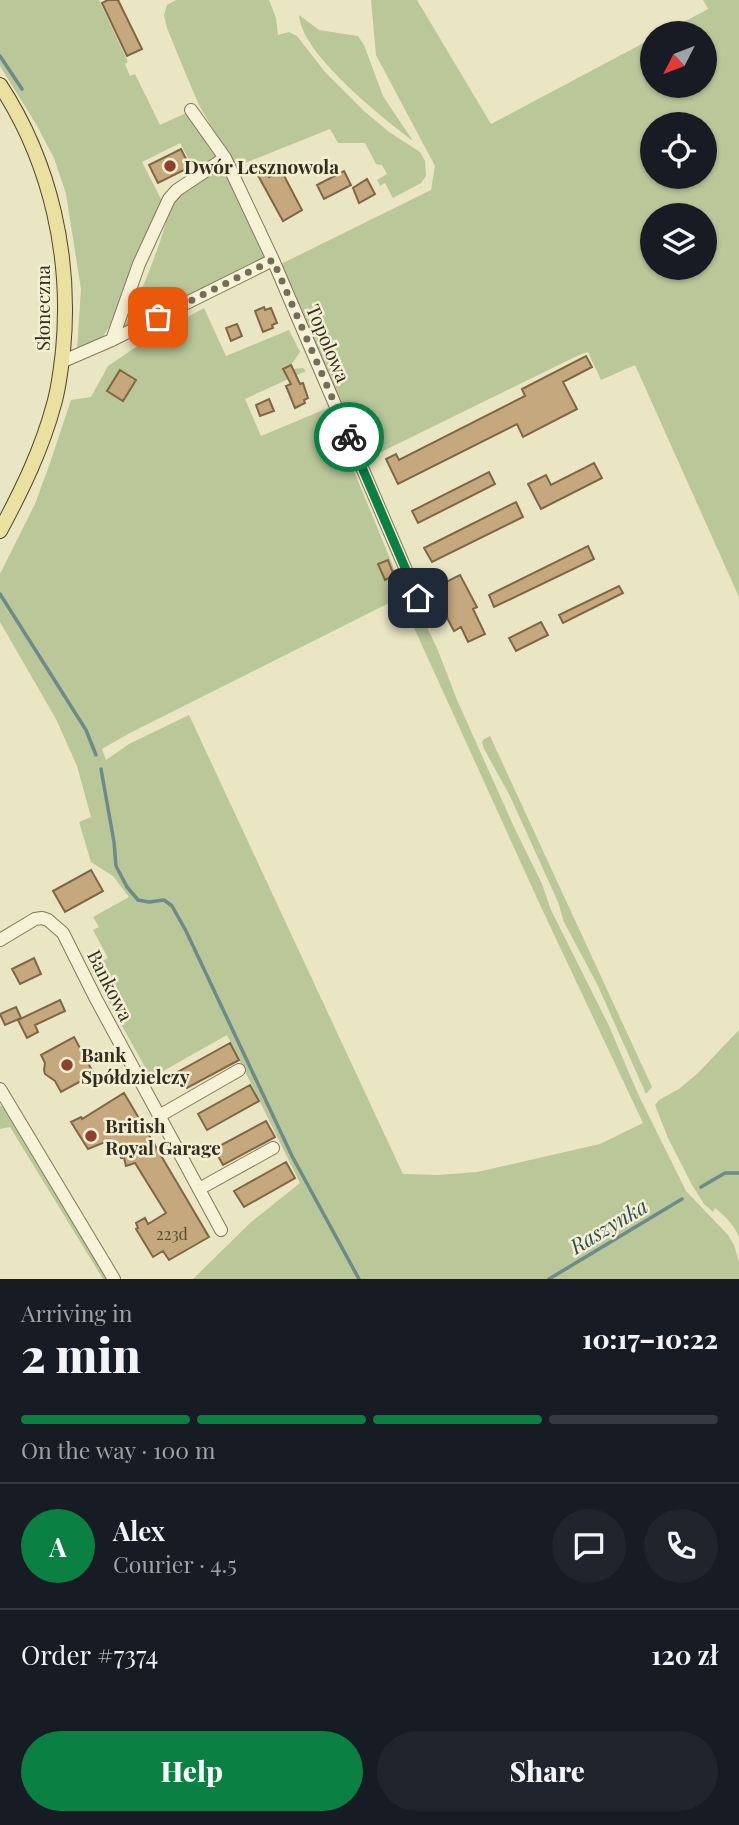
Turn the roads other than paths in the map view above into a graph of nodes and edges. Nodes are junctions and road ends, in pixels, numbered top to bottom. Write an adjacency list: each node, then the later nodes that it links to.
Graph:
1 (0, 85): 6 (main road, Słoneczna)
2 (191, 110): 3 (street, Topolowa)
3 (225, 159): 4 (street, Topolowa); 5 (street)
4 (273, 260): 5 (street); 8 (street, Topolowa)
5 (112, 340): 6 (street)
6 (61, 362): 7 (main road, Słoneczna)
7 (0, 531)
8 (418, 598)
9 (0, 940): 12 (street, Bankowa)
10 (239, 1070): 12 (street)
11 (1, 1093): 16 (street)
12 (159, 1116): 14 (street, Bankowa)
13 (274, 1148): 14 (street)
14 (199, 1189): 15 (street, Bankowa)
15 (220, 1230)
16 (114, 1279)

